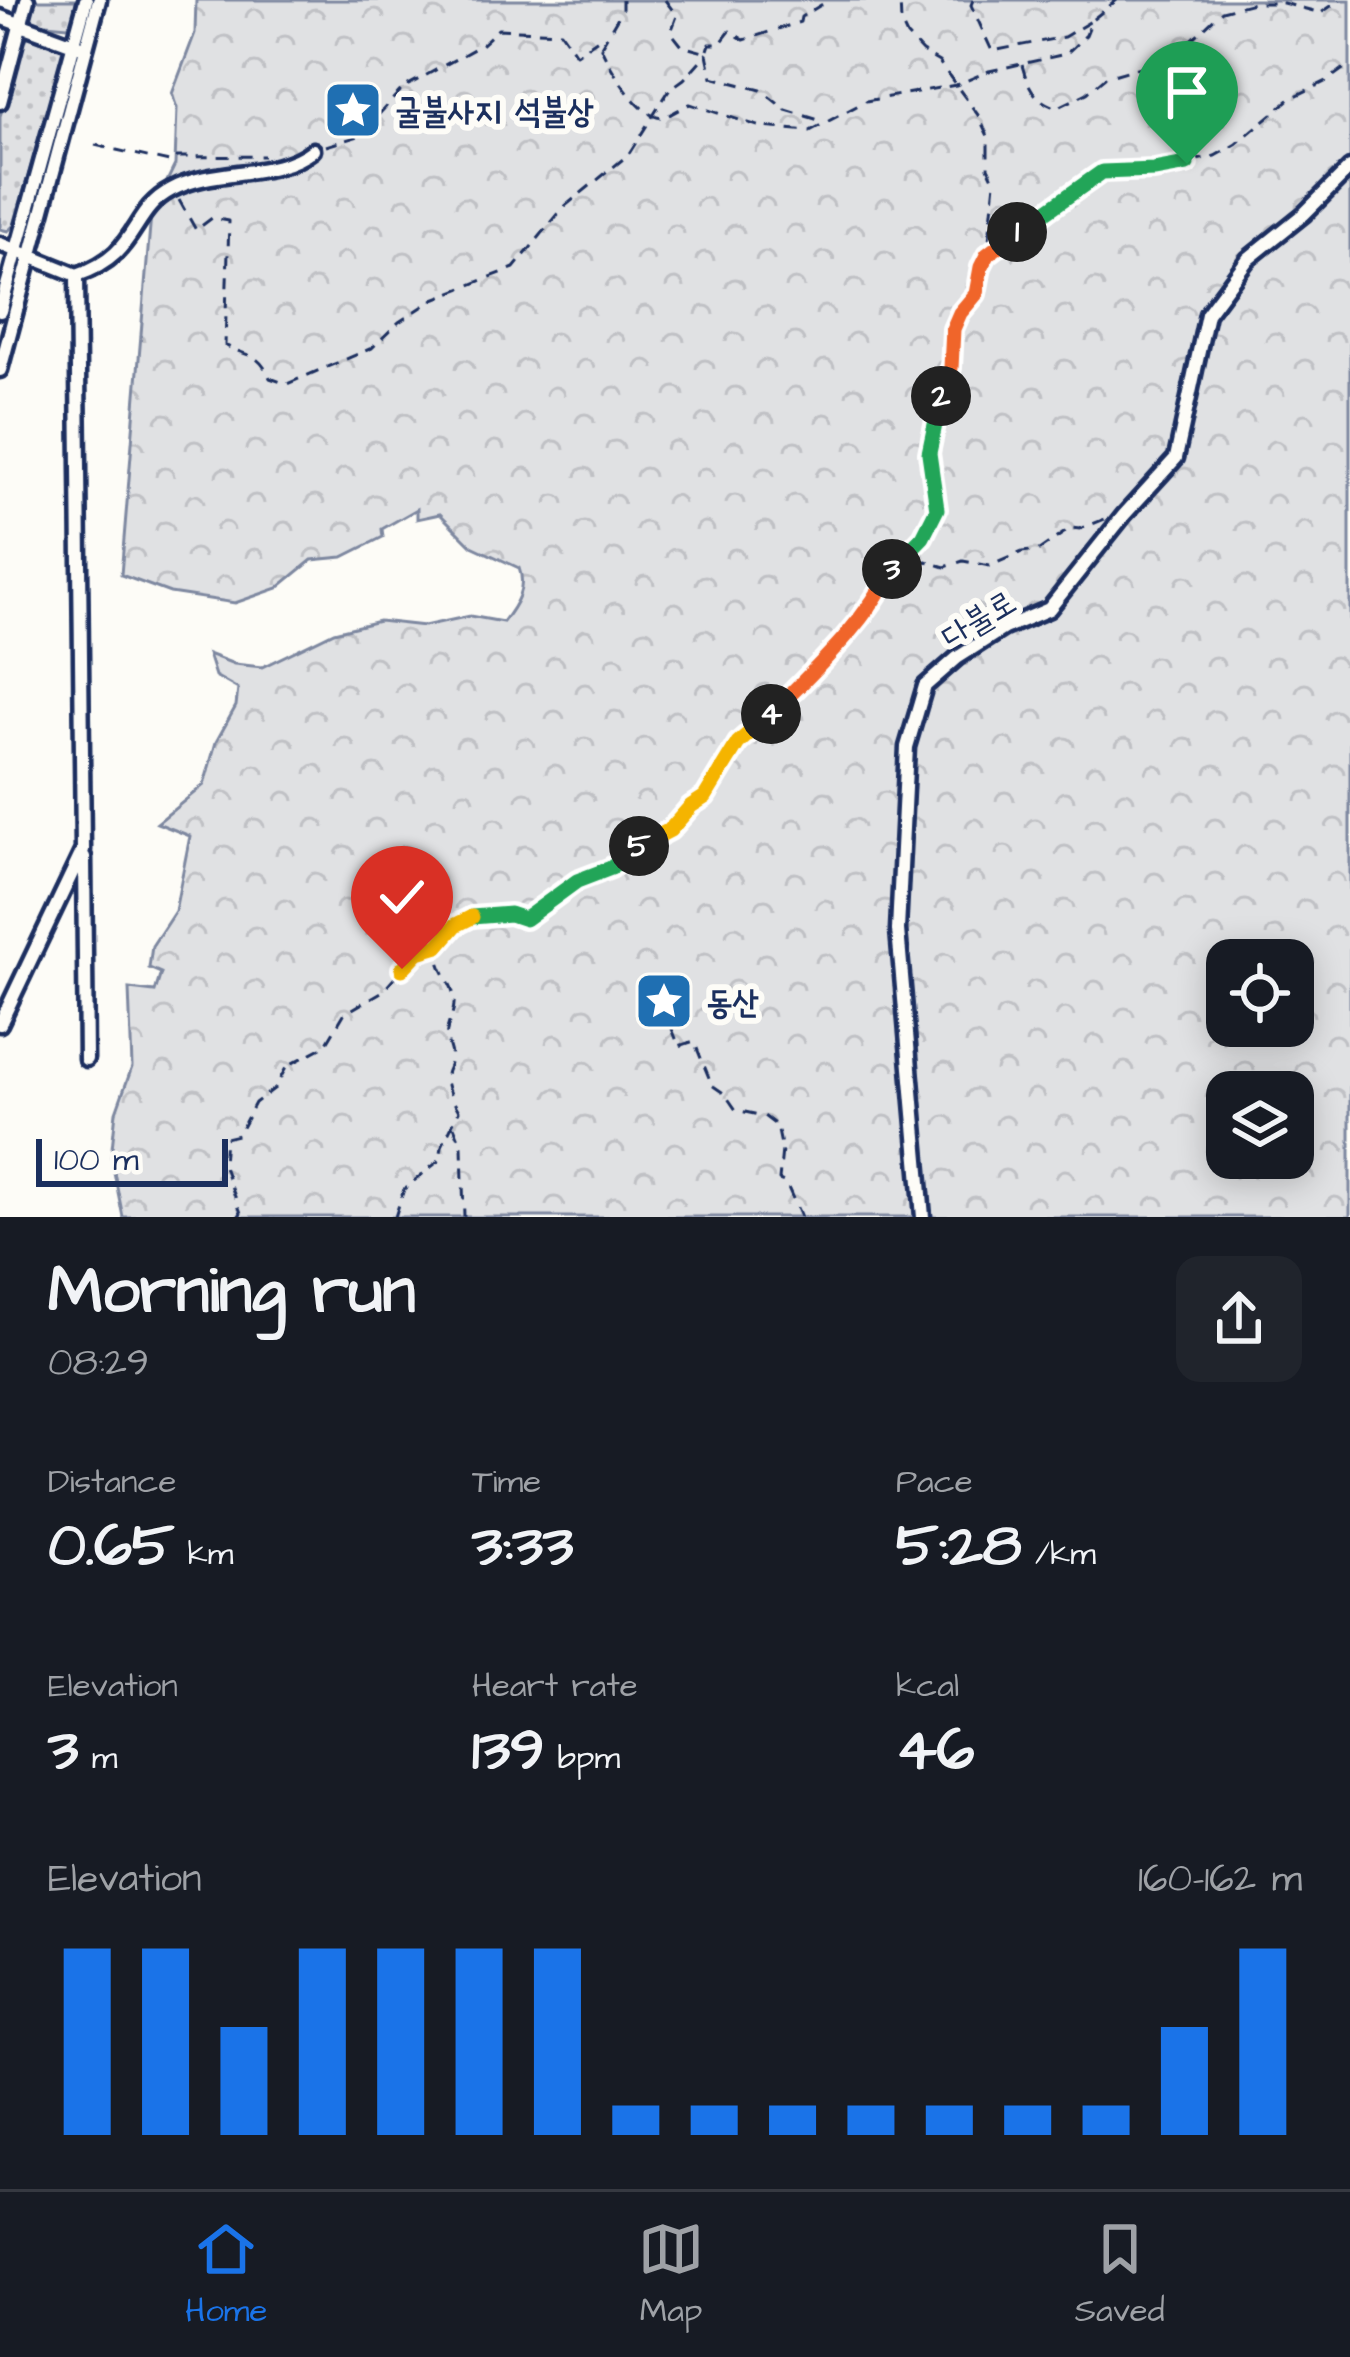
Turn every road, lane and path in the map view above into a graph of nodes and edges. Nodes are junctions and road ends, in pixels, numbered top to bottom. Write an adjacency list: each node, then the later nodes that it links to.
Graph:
1 (27, 0): 13 (street)
2 (86, 0): 14 (street)
3 (99, 0): 14 (street)
4 (622, 0): 15 (path)
5 (665, 0): 16 (path)
6 (829, 0): 16 (path)
7 (901, 0): 19 (path)
8 (973, 0): 12 (path)
9 (1117, 0): 12 (path)
10 (1340, 0): 18 (path)
11 (0, 17): 13 (street)
12 (1092, 20): 18 (path)
13 (22, 25): 14 (street); 20 (street)
14 (80, 46): 29 (street); 30 (street)
15 (600, 48): 21 (path); 24 (path)
16 (706, 53): 21 (path); 22 (path)
17 (1350, 64): 31 (path)
18 (1022, 65): 19 (path)
19 (956, 86): 22 (path); 31 (path)
20 (0, 102)
21 (653, 116): 22 (path); 27 (path)
22 (824, 121)
23 (95, 145): 25 (path)
24 (314, 150): 27 (street)
25 (277, 158)
26 (1350, 168): 35 (street, 다불로)
27 (168, 192): 32 (street)
28 (0, 244): 29 (street)
29 (17, 249): 30 (street); 33 (street)
30 (32, 254): 32 (street); 34 (street)
31 (987, 255): 36 (path)
32 (77, 275): 37 (street)
33 (0, 310)
34 (0, 370)
35 (1121, 518): 36 (path); 47 (street, 다불로)
36 (895, 565): 38 (path)
37 (83, 850): 40 (street); 41 (street)
38 (438, 946): 42 (path); 43 (path)
39 (656, 989): 46 (path)
40 (0, 1024)
41 (86, 1059)
42 (452, 1124): 44 (path); 45 (path)
43 (238, 1217)
44 (394, 1217)
45 (464, 1217)
46 (802, 1217)
47 (923, 1217)

